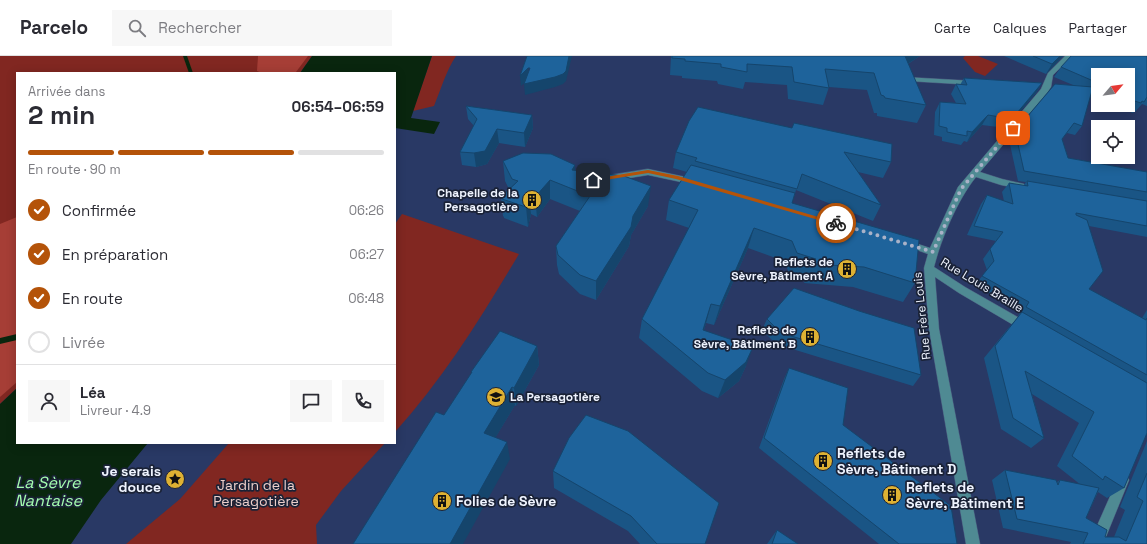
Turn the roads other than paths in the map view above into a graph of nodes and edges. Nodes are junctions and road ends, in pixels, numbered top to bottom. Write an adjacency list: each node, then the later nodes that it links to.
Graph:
1 (1069, 56): 4 (street, Rue Frère Louis)
2 (907, 79): 3 (street)
3 (986, 84)
4 (974, 173): 7 (street); 9 (street, Rue Frère Louis)
5 (600, 179): 6 (street)
6 (706, 185)
7 (1033, 188)
8 (901, 242): 9 (street)
9 (933, 252): 10 (street, Rue Frère Louis)
10 (929, 268): 11 (street, Rue Louis Braille); 13 (street, Rue Frère Louis)
11 (1038, 334)
12 (1129, 466): 14 (street)
13 (973, 544)
14 (1096, 544)

